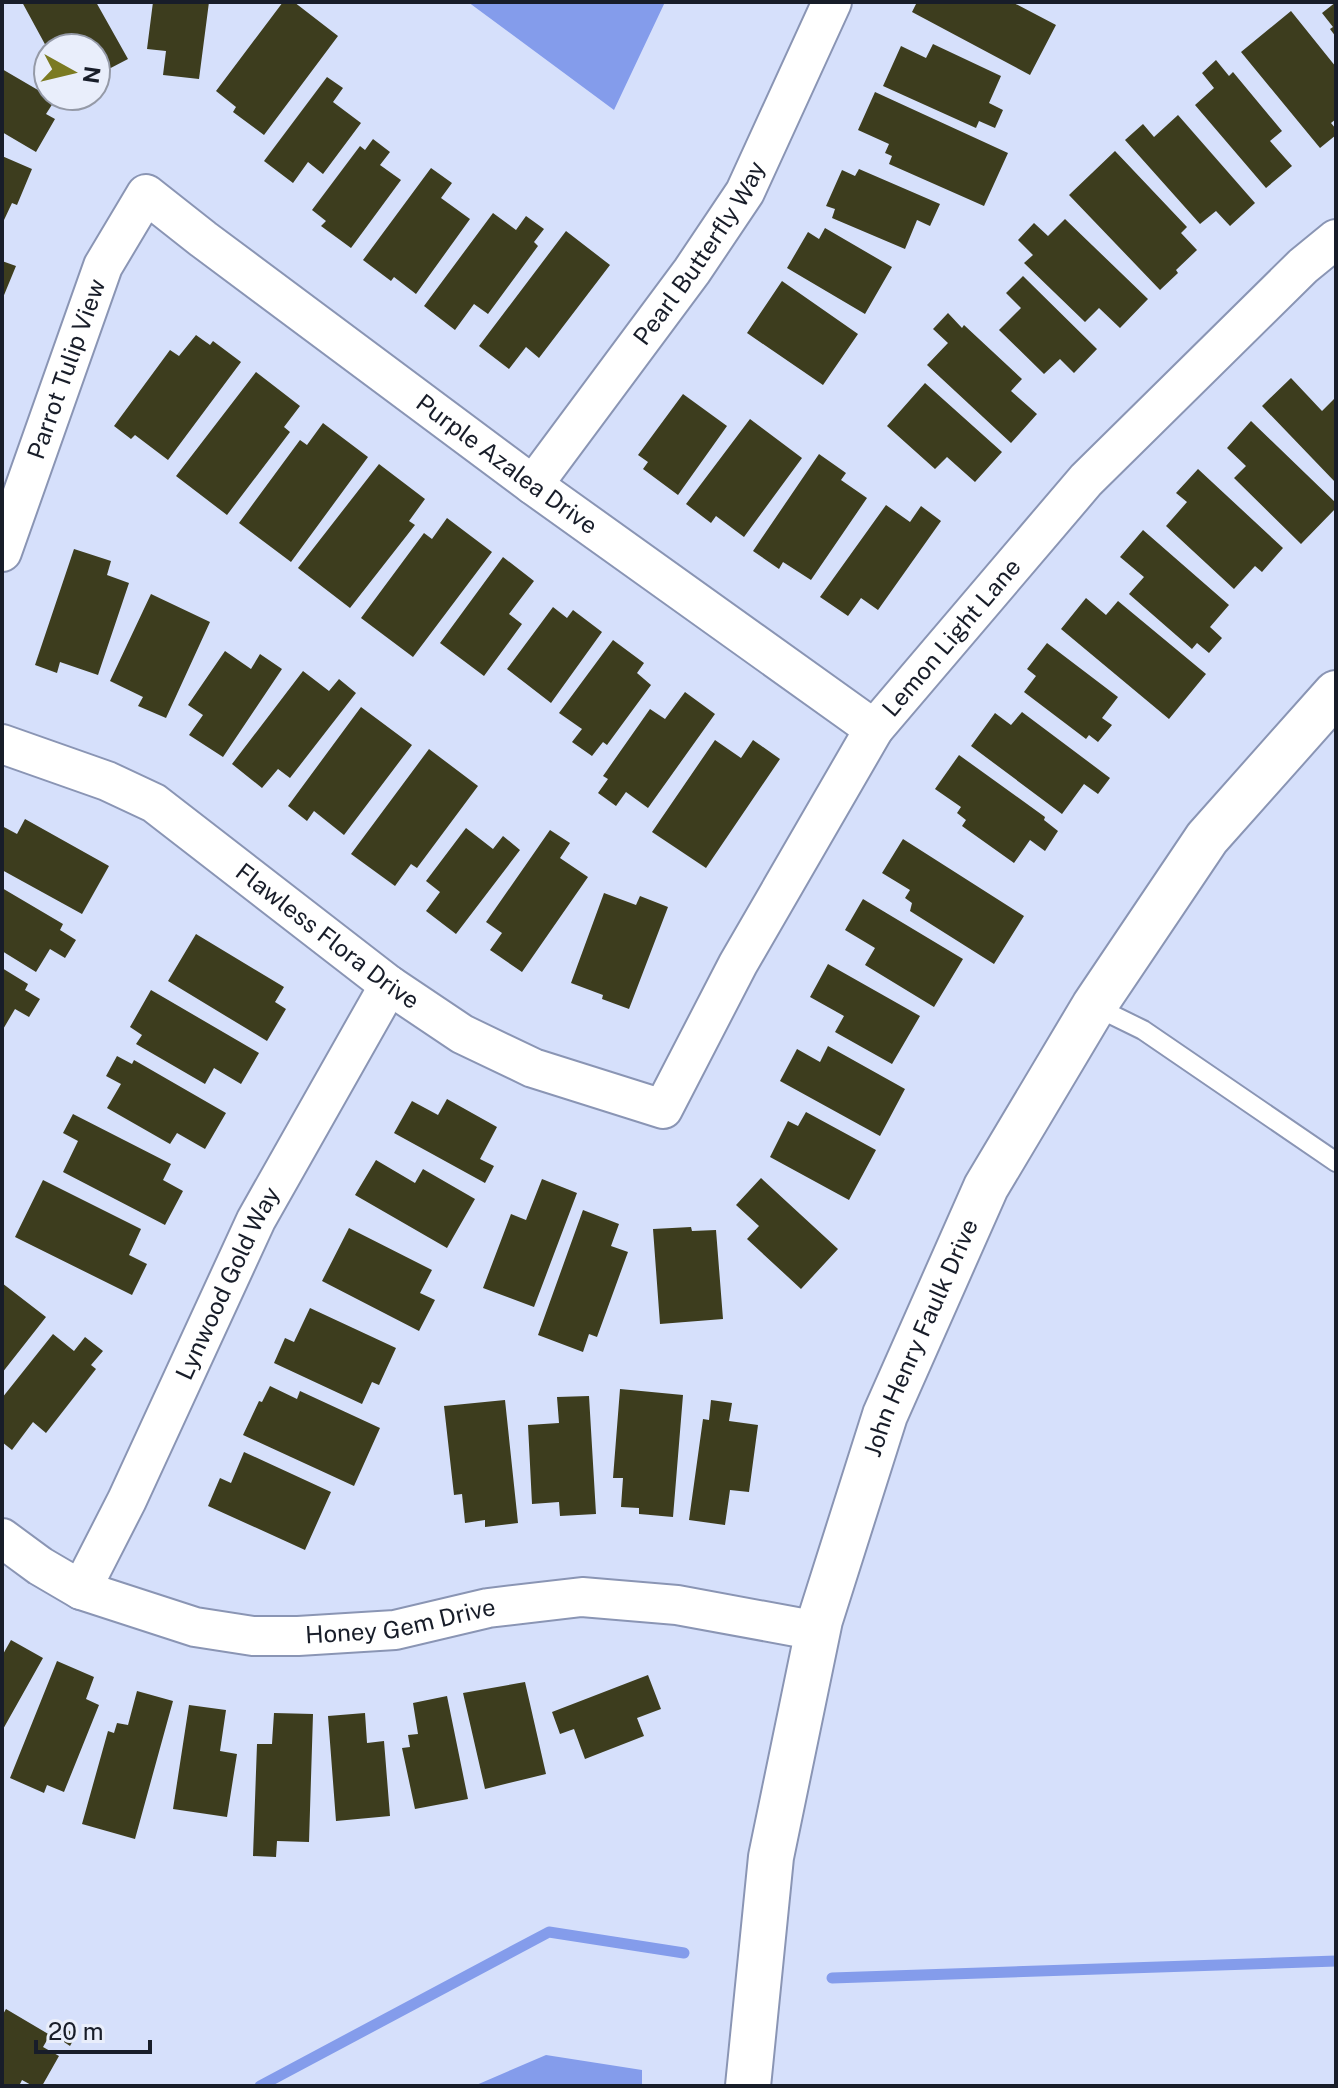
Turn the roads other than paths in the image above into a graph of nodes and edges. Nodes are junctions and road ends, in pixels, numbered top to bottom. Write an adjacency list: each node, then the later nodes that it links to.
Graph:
1 (832, 2): 4 (street, Pearl Butterfly Way)
2 (146, 194): 4 (street, Purple Azalea Drive); 5 (street, Parrot Tulip View)
3 (1336, 239): 7 (street, Lemon Light Lane)
4 (533, 485): 7 (street, Purple Azalea Drive)
5 (2, 552)
6 (1336, 693): 10 (street, John Henry Faulk Drive)
7 (874, 729): 11 (street, Lemon Light Lane)
8 (2, 744): 9 (street, Flawless Flora Drive)
9 (389, 985): 11 (street, Flawless Flora Drive); 14 (street, Lynwood Gold Way)
10 (1094, 1006): 12 (lane); 15 (street, John Henry Faulk Drive)
11 (663, 1109)
12 (1336, 1162)
13 (2, 1538): 14 (street, Honey Gem Drive)
14 (81, 1590): 15 (street, Honey Gem Drive)
15 (818, 1631): 16 (street, John Henry Faulk Drive)
16 (748, 2086)

